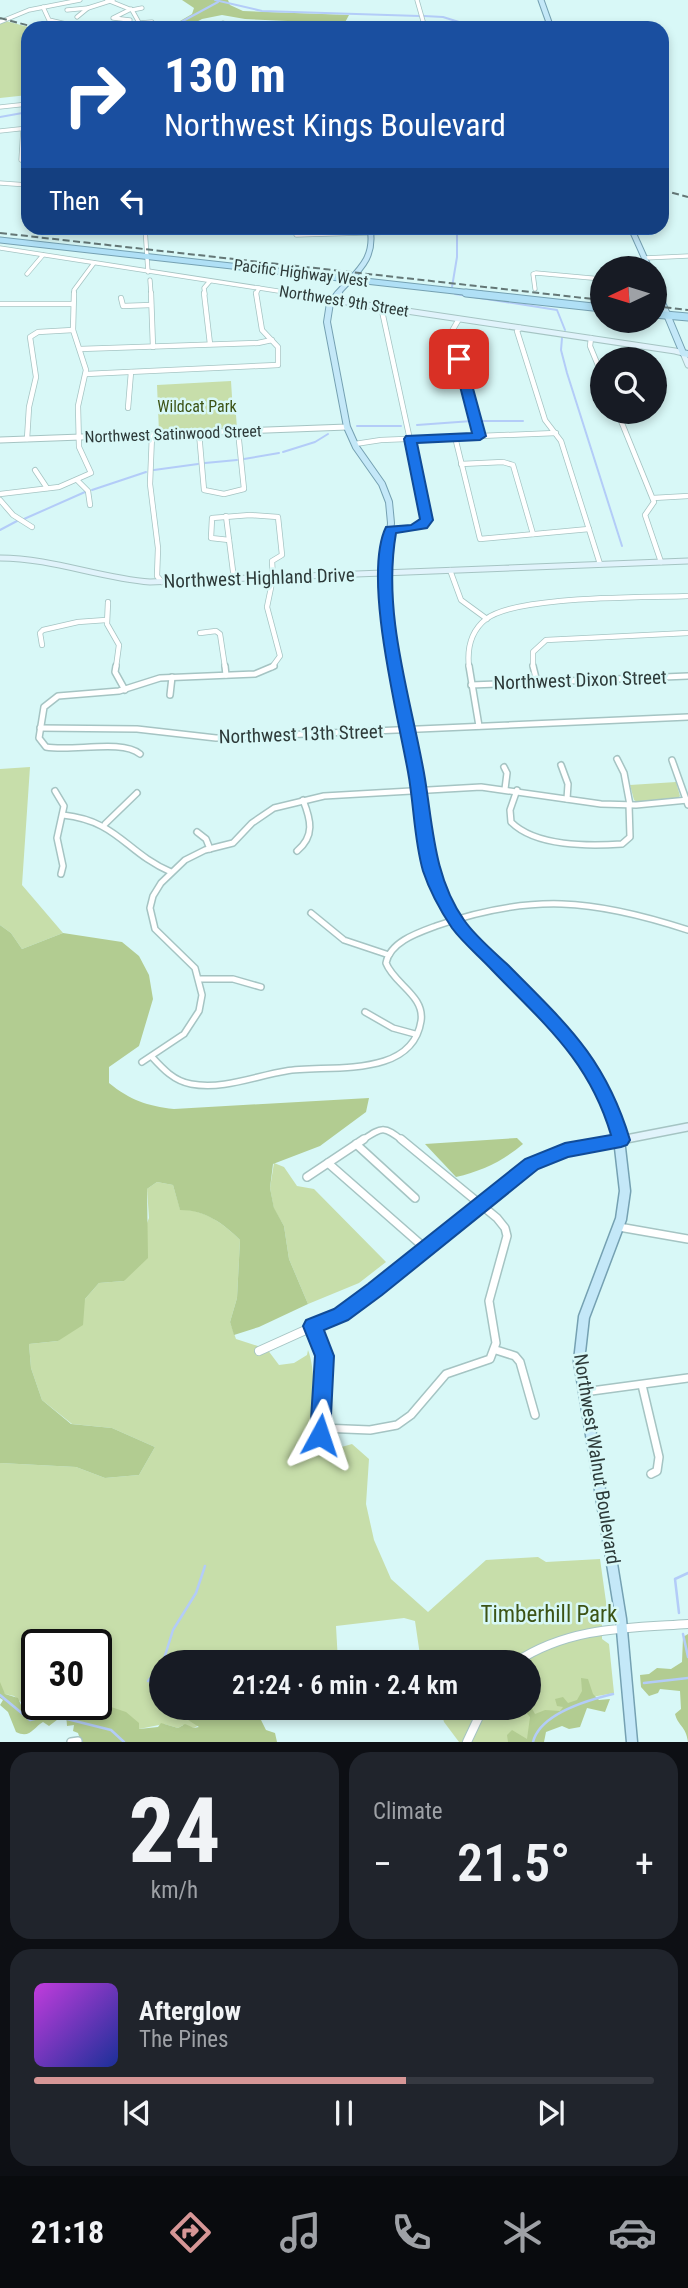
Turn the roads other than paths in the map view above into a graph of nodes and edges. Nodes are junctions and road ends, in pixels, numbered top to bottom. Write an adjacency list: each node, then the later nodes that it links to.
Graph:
1 (80, 0): 5 (street)
2 (110, 0): 6 (street); 9 (street)
3 (417, 0): 14 (street)
4 (541, 0): 15 (main road)
5 (43, 7): 12 (street); 16 (street)
6 (88, 8): 8 (street); 10 (street)
7 (142, 8): 9 (street)
8 (67, 10)
9 (132, 10): 11 (street); 13 (street)
10 (77, 17)
11 (130, 20)
12 (53, 21)
13 (138, 21)
14 (423, 21)
15 (548, 21)
16 (0, 22)
17 (21, 105): 18 (street)
18 (0, 107)
19 (21, 129): 20 (street)
20 (0, 131)
21 (0, 183): 22 (street)
22 (21, 184)
23 (146, 235): 31 (street)
24 (296, 235): 25 (street)
25 (322, 235)
26 (370, 235): 39 (main road)
27 (634, 235): 32 (main road)
28 (0, 240): 31 (highway, Pacific Highway West)
29 (0, 248): 30 (street, Northwest 9th Street)
30 (43, 255): 35 (street, Northwest 9th Street); 37 (street)
31 (147, 256): 36 (street); 39 (highway, Pacific Highway West)
32 (644, 256)
33 (688, 256): 34 (street)
34 (667, 257)
35 (94, 263): 36 (street, Northwest 9th Street); 47 (street)
36 (148, 271): 41 (street, Northwest 9th Street)
37 (27, 274)
38 (590, 278): 43 (street)
39 (351, 279): 45 (main road); 50 (highway, Pacific Highway West)
40 (149, 280): 48 (street)
41 (210, 281): 42 (street, Northwest 9th Street); 58 (street)
42 (259, 288): 45 (street, Northwest 9th Street); 57 (street)
43 (535, 289)
44 (121, 298): 48 (street)
45 (332, 300): 49 (main road, Northwest 9th Street); 68 (main road, Northwest Walnut Boulevard)
46 (0, 304): 47 (street)
47 (74, 304): 55 (street)
48 (151, 305): 59 (street)
49 (385, 307): 53 (main road, Northwest 9th Street); 77 (street)
50 (590, 307)
51 (668, 315): 52 (highway); 62 (main road)
52 (688, 317)
53 (459, 318): 54 (main road, Northwest 9th Street); 73 (street)
54 (520, 328): 56 (main road, Northwest 9th Street); 71 (street)
55 (74, 330): 61 (street); 76 (street)
56 (591, 338): 60 (street); 62 (main road, Northwest 9th Street)
57 (272, 340): 58 (street); 64 (street)
58 (210, 344): 59 (street)
59 (153, 347): 61 (street)
60 (590, 347)
61 (80, 349): 65 (street)
62 (685, 353): 63 (main road)
63 (688, 365)
64 (131, 372): 65 (street); 66 (street)
65 (86, 374): 75 (street)
66 (128, 408)
67 (622, 424): 86 (street)
68 (347, 427): 69 (street, Northwest Satinwood Street); 79 (main road, Northwest Walnut Boulevard)
69 (238, 431): 70 (street, Northwest Satinwood Street); 70 (street)
70 (199, 433): 72 (street, Northwest Satinwood Street)
71 (556, 433): 73 (street); 91 (street)
72 (152, 435): 75 (street, Northwest Satinwood Street); 104 (street)
73 (480, 436): 74 (street)
74 (455, 437): 77 (street); 80 (street)
75 (78, 438): 76 (street, Northwest Satinwood Street); 82 (street)
76 (27, 439): 78 (street, Northwest Satinwood Street)
77 (410, 439): 79 (street); 92 (street)
78 (0, 440)
79 (355, 444): 92 (main road, Northwest Walnut Boulevard)
80 (461, 464): 93 (street); 94 (street)
81 (35, 470): 83 (street)
82 (77, 480): 83 (street); 88 (street)
83 (47, 488): 84 (street)
84 (0, 494)
85 (688, 496): 86 (street)
86 (653, 498): 98 (street)
87 (0, 499): 90 (street)
88 (90, 505)
89 (226, 516): 95 (street); 95 (street); 102 (street)
90 (32, 527)
91 (589, 529): 93 (street); 99 (street)
92 (390, 530): 101 (main road, Northwest Walnut Boulevard)
93 (533, 534): 94 (street)
94 (480, 539)
95 (229, 540): 103 (street)
96 (0, 558): 104 (main road, Northwest Highland Drive)
97 (688, 561): 98 (main road, Northwest Highland Drive)
98 (661, 562): 99 (main road, Northwest Highland Drive)
99 (600, 564): 100 (main road, Northwest Highland Drive)
100 (450, 570): 101 (main road, Northwest Highland Drive); 107 (street)
101 (384, 573): 102 (main road, Northwest Highland Drive); 122 (main road, Northwest Walnut Boulevard)
102 (273, 578): 103 (main road, Northwest Highland Drive); 112 (street)
103 (234, 579): 104 (main road, Northwest Highland Drive)
104 (162, 582)
105 (688, 596): 107 (street)
106 (108, 602): 108 (street)
107 (487, 619): 116 (street)
108 (106, 620): 111 (street); 117 (street)
109 (200, 633): 112 (street)
110 (688, 633): 115 (street)
111 (42, 645)
112 (226, 675): 114 (street)
113 (688, 676): 115 (street, Northwest Dixon Street)
114 (172, 677): 117 (street); 118 (street)
115 (537, 682): 116 (street, Northwest Dixon Street)
116 (471, 685): 120 (street)
117 (125, 690): 121 (street)
118 (170, 695)
119 (688, 717): 120 (street, Northwest 13th Street)
120 (479, 726): 122 (street, Northwest 13th Street)
121 (40, 728): 122 (street, Northwest 13th Street); 123 (street)
122 (405, 729): 129 (main road, Northwest Walnut Boulevard)
123 (140, 754)
124 (617, 759): 136 (street)
125 (672, 760): 135 (street)
126 (561, 765): 133 (street)
127 (504, 767): 128 (street)
128 (505, 789): 129 (street); 130 (street)
129 (419, 790): 134 (street); 145 (main road, Northwest Walnut Boulevard)
130 (517, 790): 133 (street); 136 (street)
131 (55, 791): 137 (street)
132 (137, 793): 138 (street)
133 (567, 799): 136 (street)
134 (303, 800): 140 (street); 141 (street)
135 (687, 801): 136 (street)
136 (630, 805)
137 (63, 815): 138 (street); 143 (street)
138 (105, 824): 142 (street)
139 (197, 832): 140 (street)
140 (210, 849): 142 (street)
141 (297, 851)
142 (171, 872): 148 (street)
143 (61, 874)
144 (311, 913): 147 (street)
145 (455, 920): 146 (street); 147 (street); 155 (main road, Northwest Walnut Boulevard)
146 (688, 930)
147 (388, 955): 151 (street)
148 (200, 979): 149 (street); 152 (street)
149 (261, 987)
150 (365, 1012): 151 (street)
151 (415, 1034): 152 (street)
152 (152, 1057): 153 (street)
153 (142, 1062)
154 (688, 1127): 155 (main road)
155 (621, 1140): 160 (street); 161 (main road, Northwest Walnut Boulevard)
156 (356, 1144): 157 (street); 159 (street); 160 (street)
157 (328, 1163): 158 (street); 163 (street)
158 (307, 1177)
159 (415, 1198)
160 (479, 1205): 163 (street); 165 (street)
161 (619, 1227): 162 (street); 169 (main road, Northwest Walnut Boulevard)
162 (688, 1239)
163 (426, 1248): 164 (street)
164 (313, 1326): 166 (street); 171 (street)
165 (496, 1350): 170 (street); 171 (street)
166 (258, 1351)
167 (688, 1378): 168 (street)
168 (642, 1385): 169 (street); 173 (street)
169 (583, 1392): 175 (main road, Northwest Walnut Boulevard)
170 (535, 1415)
171 (321, 1428): 172 (street)
172 (317, 1446)
173 (651, 1474)
174 (688, 1624): 175 (street)
175 (622, 1629): 176 (street); 179 (main road, Northwest Walnut Boulevard)
176 (537, 1650)
177 (477, 1720): 178 (street)
178 (467, 1742)
179 (632, 1742)

